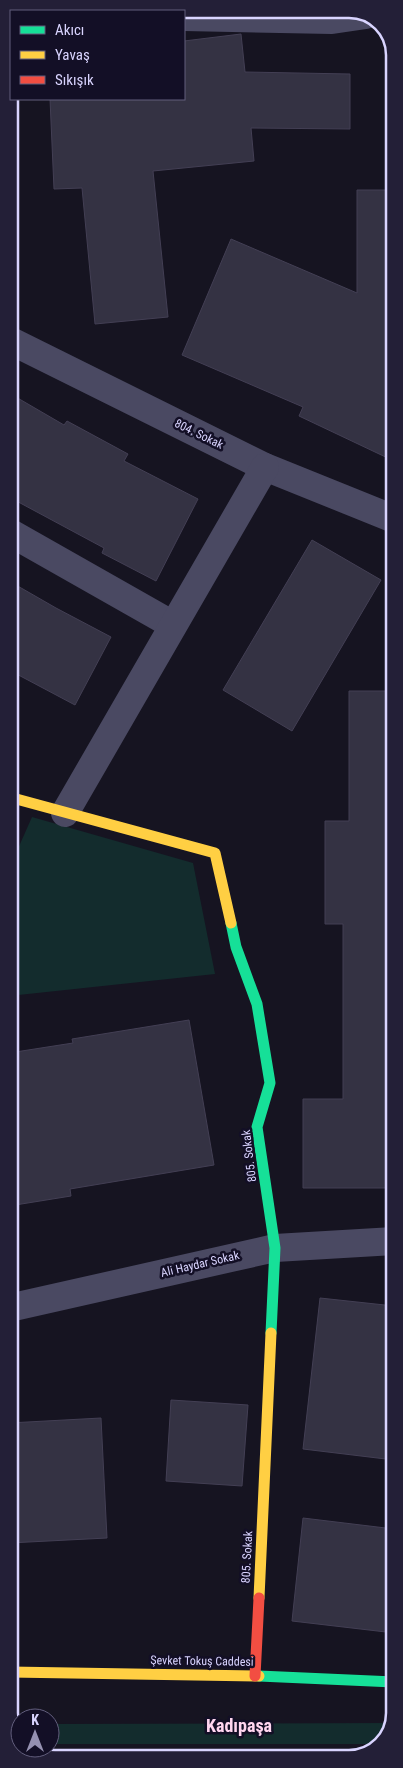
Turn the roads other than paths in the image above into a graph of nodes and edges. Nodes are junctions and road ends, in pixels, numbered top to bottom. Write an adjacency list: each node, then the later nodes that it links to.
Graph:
1 (233, 18): 2 (street)
2 (343, 18)
3 (18, 344): 4 (street, 804. Sokak)
4 (265, 467): 5 (street, 804. Sokak); 7 (street)
5 (386, 516)
6 (18, 537): 7 (street)
7 (174, 625): 9 (street)
8 (18, 800): 9 (street, 805. Sokak)
9 (65, 812): 11 (street, 805. Sokak)
10 (386, 1241): 11 (street, Ali Haydar Sokak)
11 (275, 1248): 12 (street, Ali Haydar Sokak); 14 (street, 805. Sokak)
12 (18, 1306)
13 (18, 1672): 14 (street, Şevket Tokuş Caddesi)
14 (255, 1676): 15 (street, Şevket Tokuş Caddesi)
15 (386, 1682)

